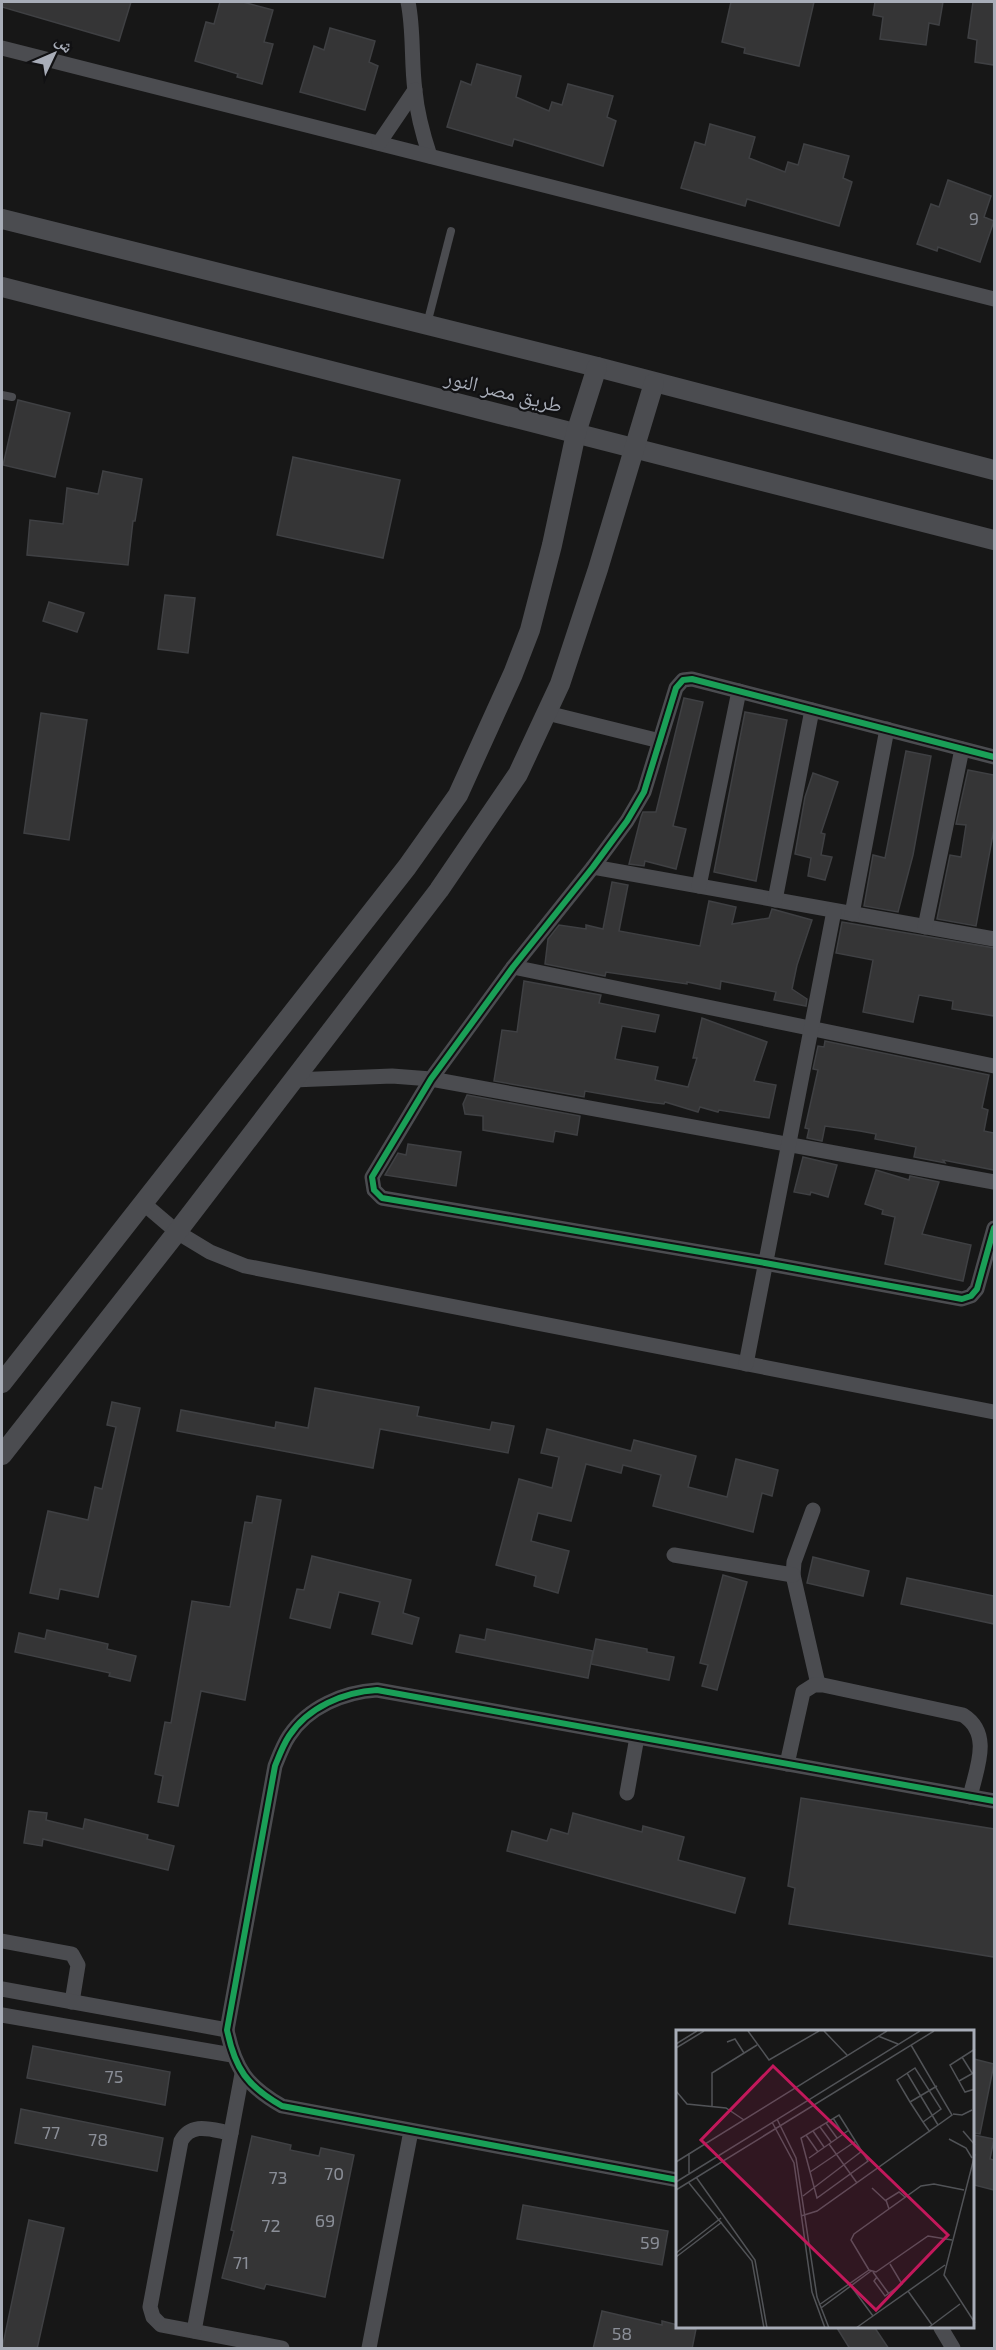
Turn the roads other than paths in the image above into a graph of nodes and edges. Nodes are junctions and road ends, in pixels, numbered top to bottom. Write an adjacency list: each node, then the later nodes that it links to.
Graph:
1 (408, 2): 3 (street)
2 (2, 48): 4 (street)
3 (414, 90): 4 (street); 5 (street)
4 (379, 143): 5 (street)
5 (429, 156): 9 (street)
6 (2, 219): 10 (street, طريق مصر النور)
7 (451, 231): 10 (lane)
8 (2, 287): 15 (street, طريق مصر النور)
9 (994, 299)
10 (427, 326): 11 (street, طريق مصر النور)
11 (597, 367): 12 (street, طريق مصر النور); 15 (street)
12 (654, 383): 16 (street); 17 (street, طريق مصر النور)
13 (2, 395): 14 (lane)
14 (12, 397)
15 (576, 434): 16 (street, طريق مصر النور); 40 (street)
16 (634, 447): 18 (street, طريق مصر النور); 21 (street)
17 (994, 470)
18 (994, 540)
19 (739, 691): 20 (street); 23 (street); 27 (street)
20 (812, 710): 22 (street); 28 (street)
21 (547, 712): 23 (street); 37 (street)
22 (887, 729): 24 (street); 30 (street)
23 (660, 741): 26 (street)
24 (962, 748): 25 (street); 31 (street)
25 (994, 757)
26 (593, 867): 27 (street); 33 (street)
27 (699, 886): 28 (street)
28 (775, 900): 29 (street)
29 (834, 911): 30 (street); 34 (street)
30 (852, 914): 31 (street)
31 (925, 927): 32 (street)
32 (994, 939)
33 (513, 968): 34 (street); 36 (street)
34 (811, 1029): 35 (street); 38 (street)
35 (994, 1066)
36 (430, 1079): 37 (street); 38 (street); 43 (street)
37 (293, 1080): 42 (street)
38 (789, 1143): 39 (street); 43 (street)
39 (994, 1182)
40 (143, 1203): 42 (street); 45 (street)
41 (994, 1228): 43 (street)
42 (177, 1232): 44 (street); 47 (street)
43 (765, 1263): 44 (street)
44 (746, 1364): 46 (street)
45 (2, 1383)
46 (994, 1412)
47 (2, 1455)
48 (813, 1510): 50 (street)
49 (674, 1555): 50 (street)
50 (793, 1575): 51 (street)
51 (818, 1684): 53 (street); 55 (street)
52 (637, 1737): 53 (street); 54 (street); 61 (street)
53 (787, 1764): 55 (street)
54 (627, 1793)
55 (970, 1797): 56 (street)
56 (994, 1801)
57 (2, 1941): 59 (street)
58 (2, 1989): 59 (street)
59 (72, 2002): 61 (street)
60 (2, 2015): 62 (street)
61 (227, 2030): 62 (street)
62 (232, 2055): 63 (street)
63 (242, 2074): 64 (street); 65 (street)
64 (411, 2131): 66 (street); 70 (street)
65 (231, 2133): 68 (street); 68 (street)
66 (676, 2180)
67 (942, 2329): 71 (street)
68 (194, 2331): 69 (street)
69 (282, 2349)
70 (369, 2349)
71 (954, 2349)

